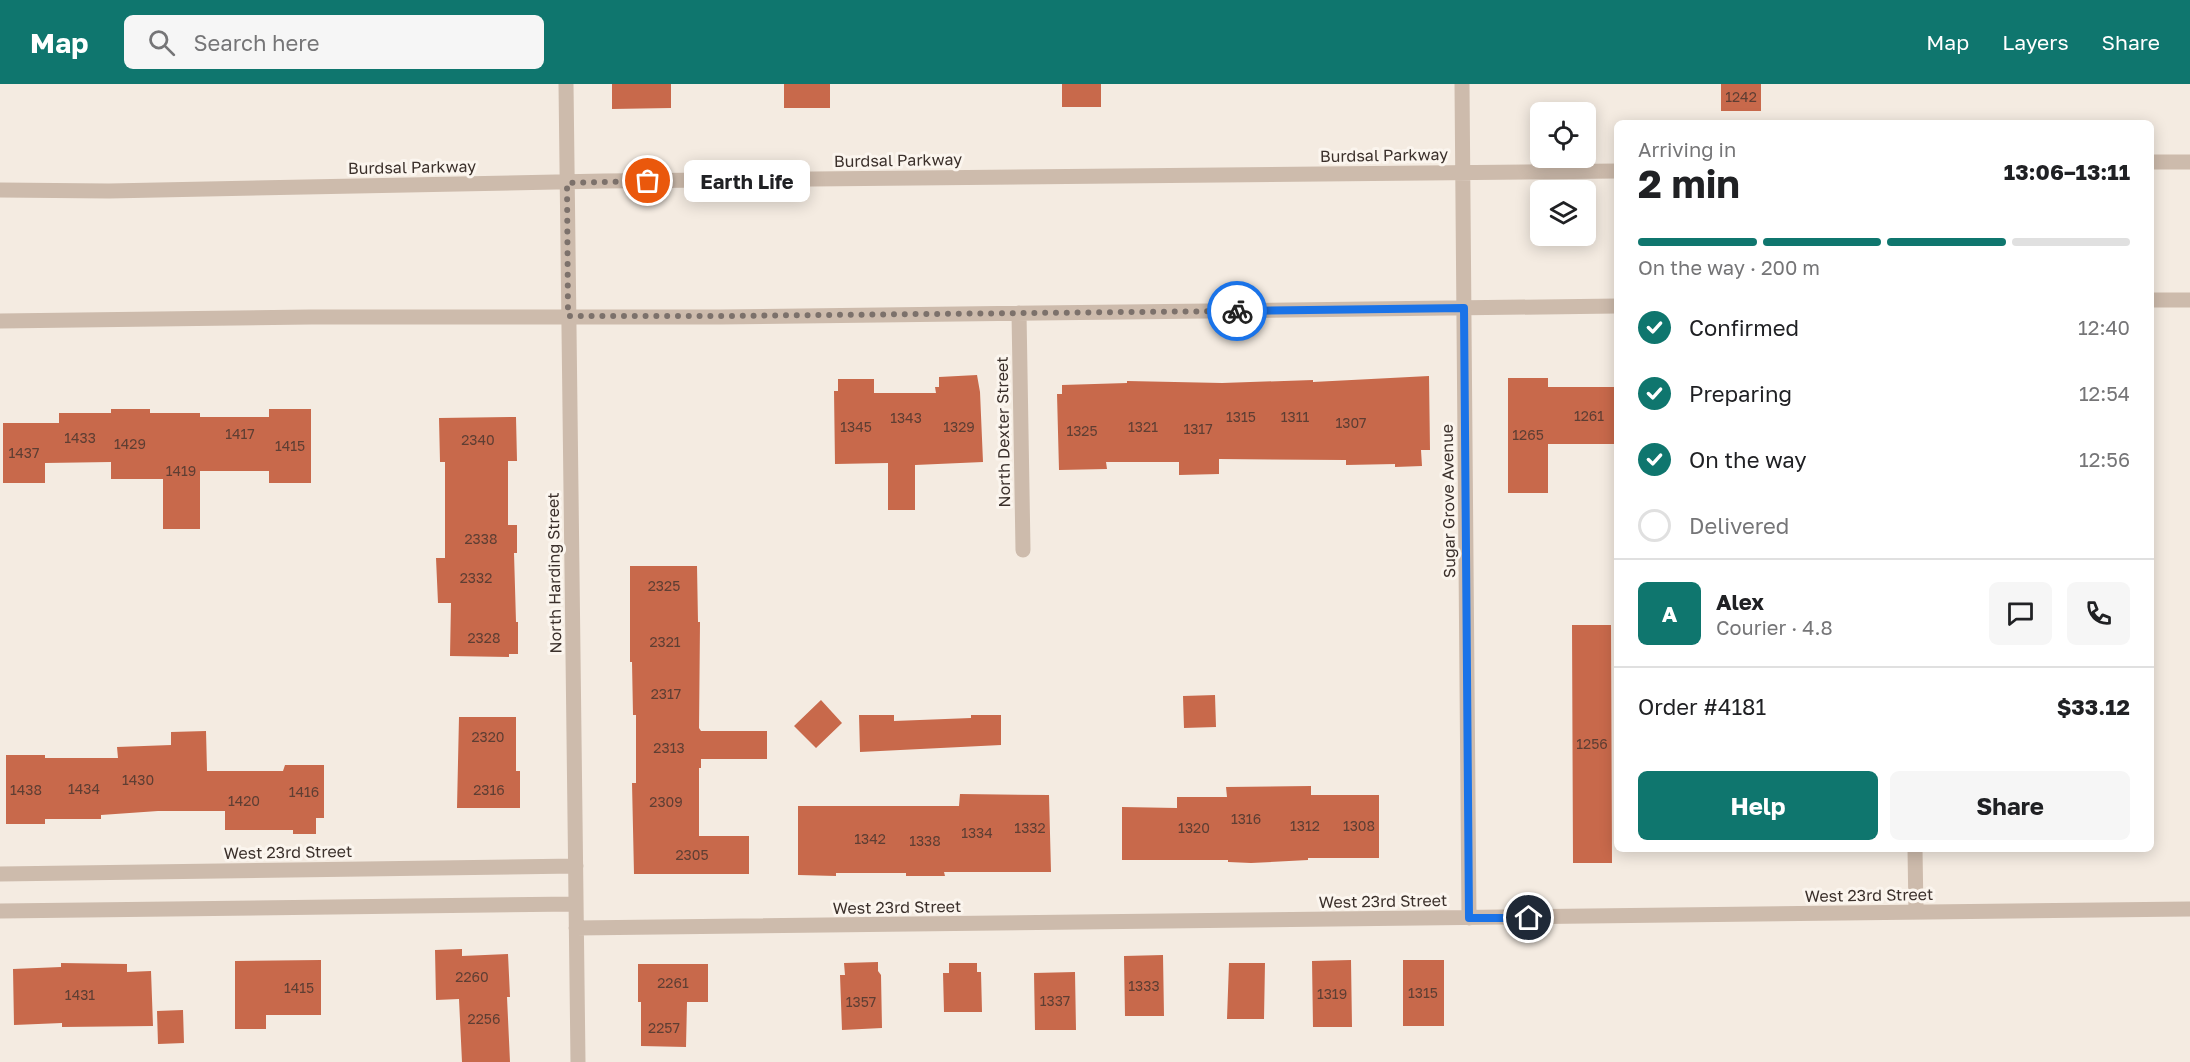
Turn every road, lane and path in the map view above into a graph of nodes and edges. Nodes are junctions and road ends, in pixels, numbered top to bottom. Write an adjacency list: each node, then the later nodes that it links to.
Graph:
1 (566, 84): 7 (street, North Harding Street)
2 (1462, 84): 6 (street, Sugar Grove Avenue)
3 (2154, 162): 4 (street)
4 (2190, 162)
5 (1614, 171): 6 (street, Burdsal Parkway)
6 (1463, 172): 7 (street, Burdsal Parkway); 12 (street, Sugar Grove Avenue)
7 (567, 183): 8 (street, Burdsal Parkway); 14 (street, North Harding Street)
8 (0, 190)
9 (2154, 300): 10 (street)
10 (2190, 300)
11 (1614, 306): 12 (street)
12 (1464, 308): 13 (street); 24 (street, Sugar Grove Avenue)
13 (1019, 313): 14 (street); 16 (street, North Dexter Street)
14 (568, 316): 15 (street); 18 (street, North Harding Street)
15 (0, 321)
16 (1023, 550)
17 (1915, 852): 23 (street)
18 (576, 866): 19 (street, West 23rd Street); 20 (street, North Harding Street)
19 (0, 874)
20 (576, 904): 22 (street); 25 (street, North Harding Street)
21 (2190, 909): 23 (street, West 23rd Street)
22 (0, 911)
23 (1916, 912): 24 (street, West 23rd Street)
24 (1469, 918): 25 (street, West 23rd Street)
25 (576, 928): 26 (street, North Harding Street)
26 (578, 1062)

